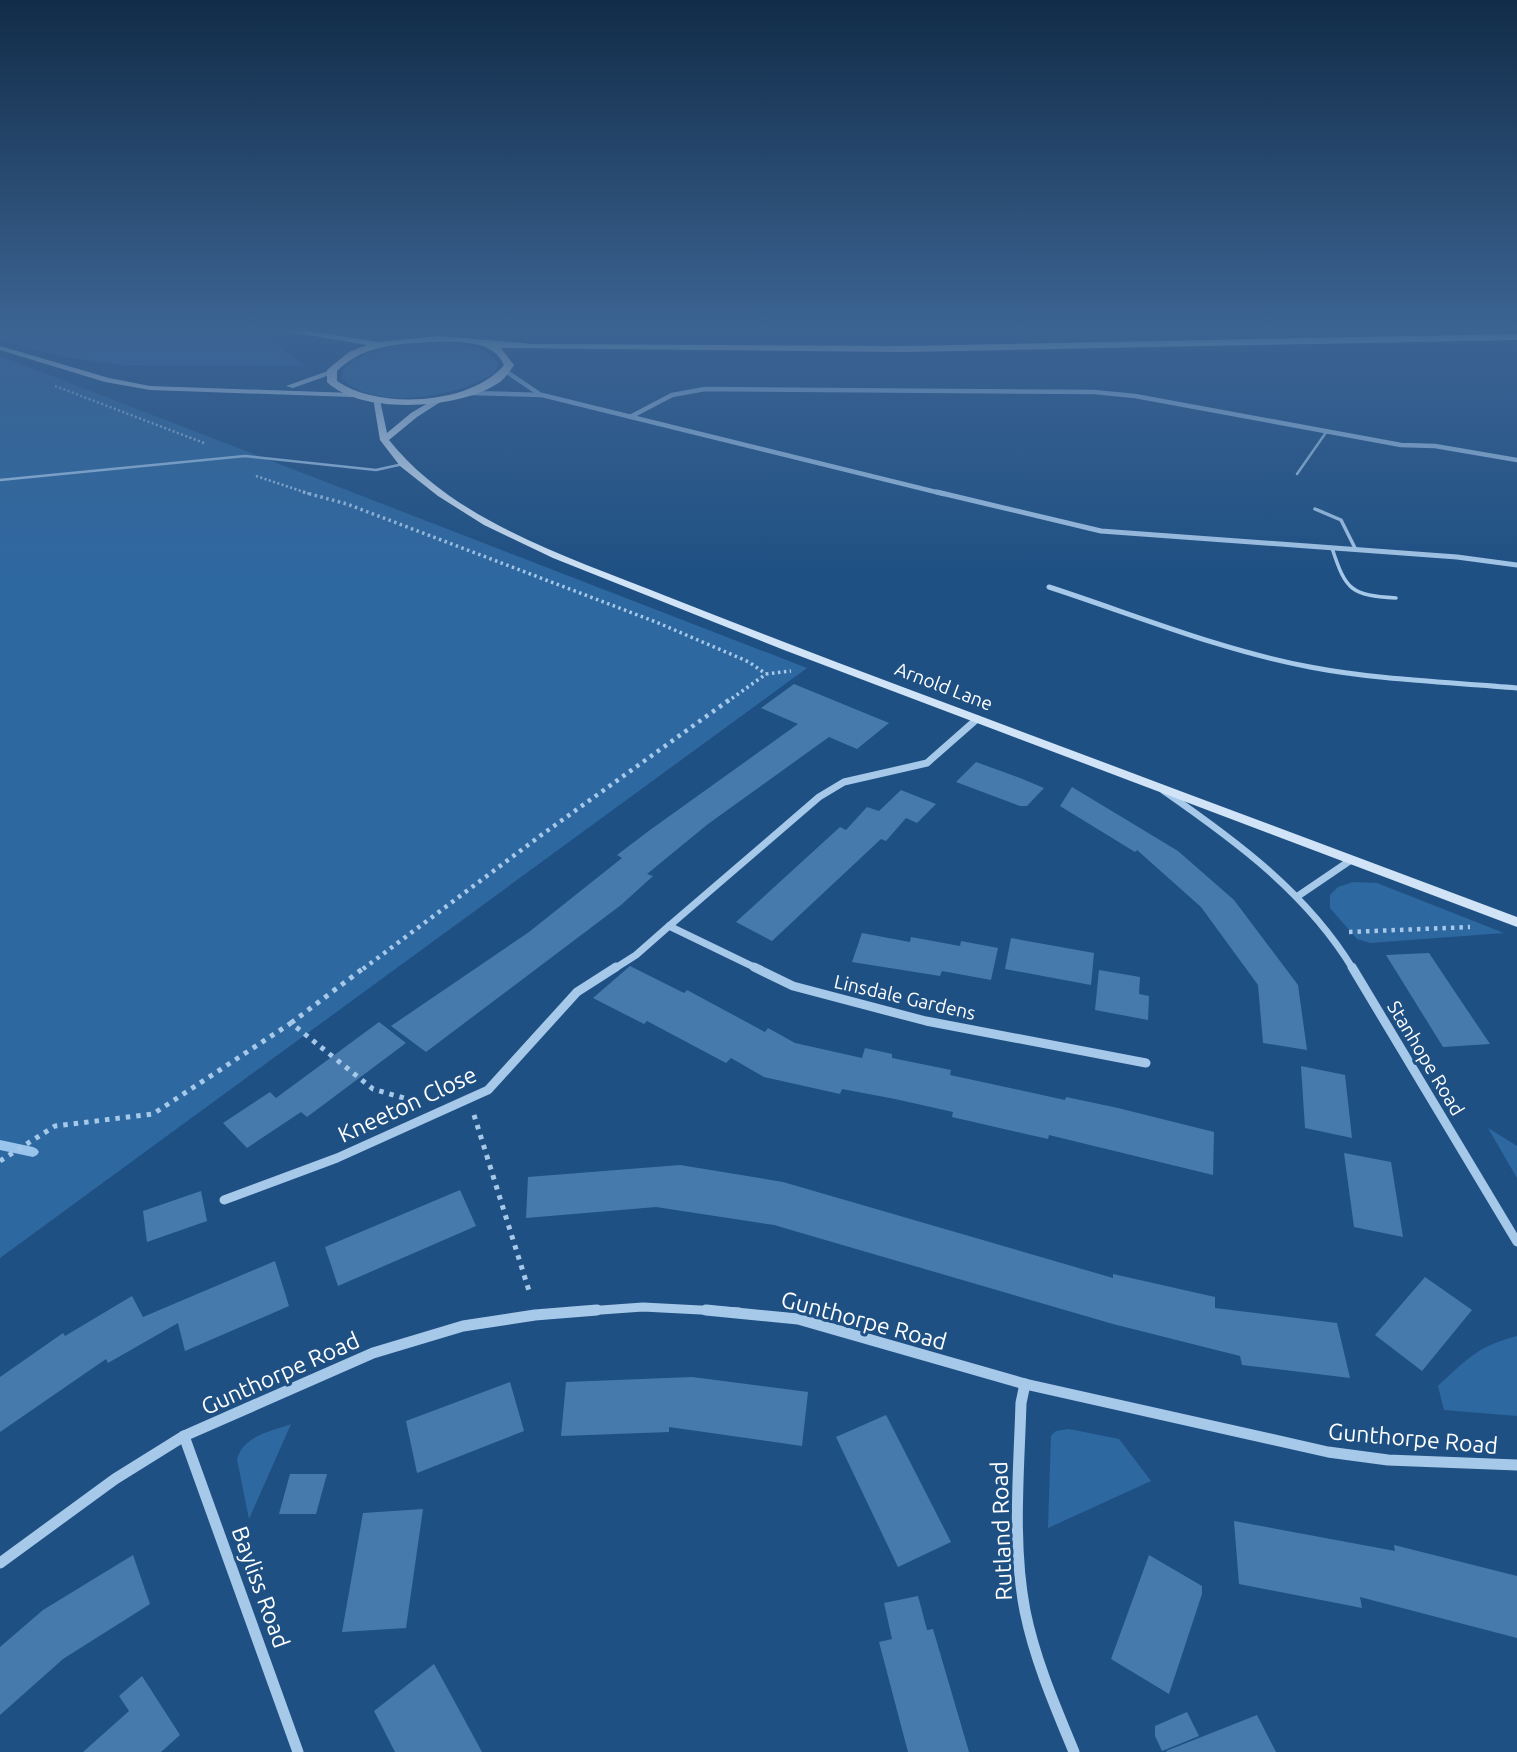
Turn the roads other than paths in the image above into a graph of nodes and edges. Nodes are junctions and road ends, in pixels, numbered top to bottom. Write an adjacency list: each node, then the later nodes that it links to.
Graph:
1 (379, 413): 8 (street, Arnold Lane)
2 (422, 413): 8 (street)
3 (612, 413): 6 (street)
4 (637, 413): 6 (street)
5 (1227, 413): 7 (street)
6 (629, 417): 14 (street)
7 (1327, 431): 9 (street); 11 (lane)
8 (384, 440): 10 (street, Arnold Lane)
9 (1517, 460)
10 (403, 464): 12 (lane); 20 (street, Arnold Lane)
11 (1297, 474)
12 (0, 480)
13 (1315, 509): 15 (lane)
14 (1332, 548): 15 (street); 18 (lane)
15 (1356, 550): 16 (street)
16 (1517, 565)
17 (1049, 587): 19 (street)
18 (1396, 598)
19 (1517, 688)
20 (977, 719): 21 (street, Arnold Lane); 25 (street)
21 (1158, 787): 22 (street, Arnold Lane); 23 (street, Stanhope Road)
22 (1351, 860): 23 (street); 24 (street, Arnold Lane)
23 (1298, 896): 28 (street, Stanhope Road)
24 (1517, 922)
25 (669, 926): 26 (street, Linsdale Gardens); 27 (street, Kneeton Close)
26 (1146, 1063)
27 (224, 1200)
28 (1517, 1242)
29 (1025, 1384): 30 (street, Gunthorpe Road); 31 (street, Gunthorpe Road); 34 (street, Rutland Road)
30 (184, 1436): 32 (street, Gunthorpe Road); 33 (street, Bayliss Road)
31 (1517, 1465)
32 (0, 1563)
33 (298, 1752)
34 (1074, 1752)

